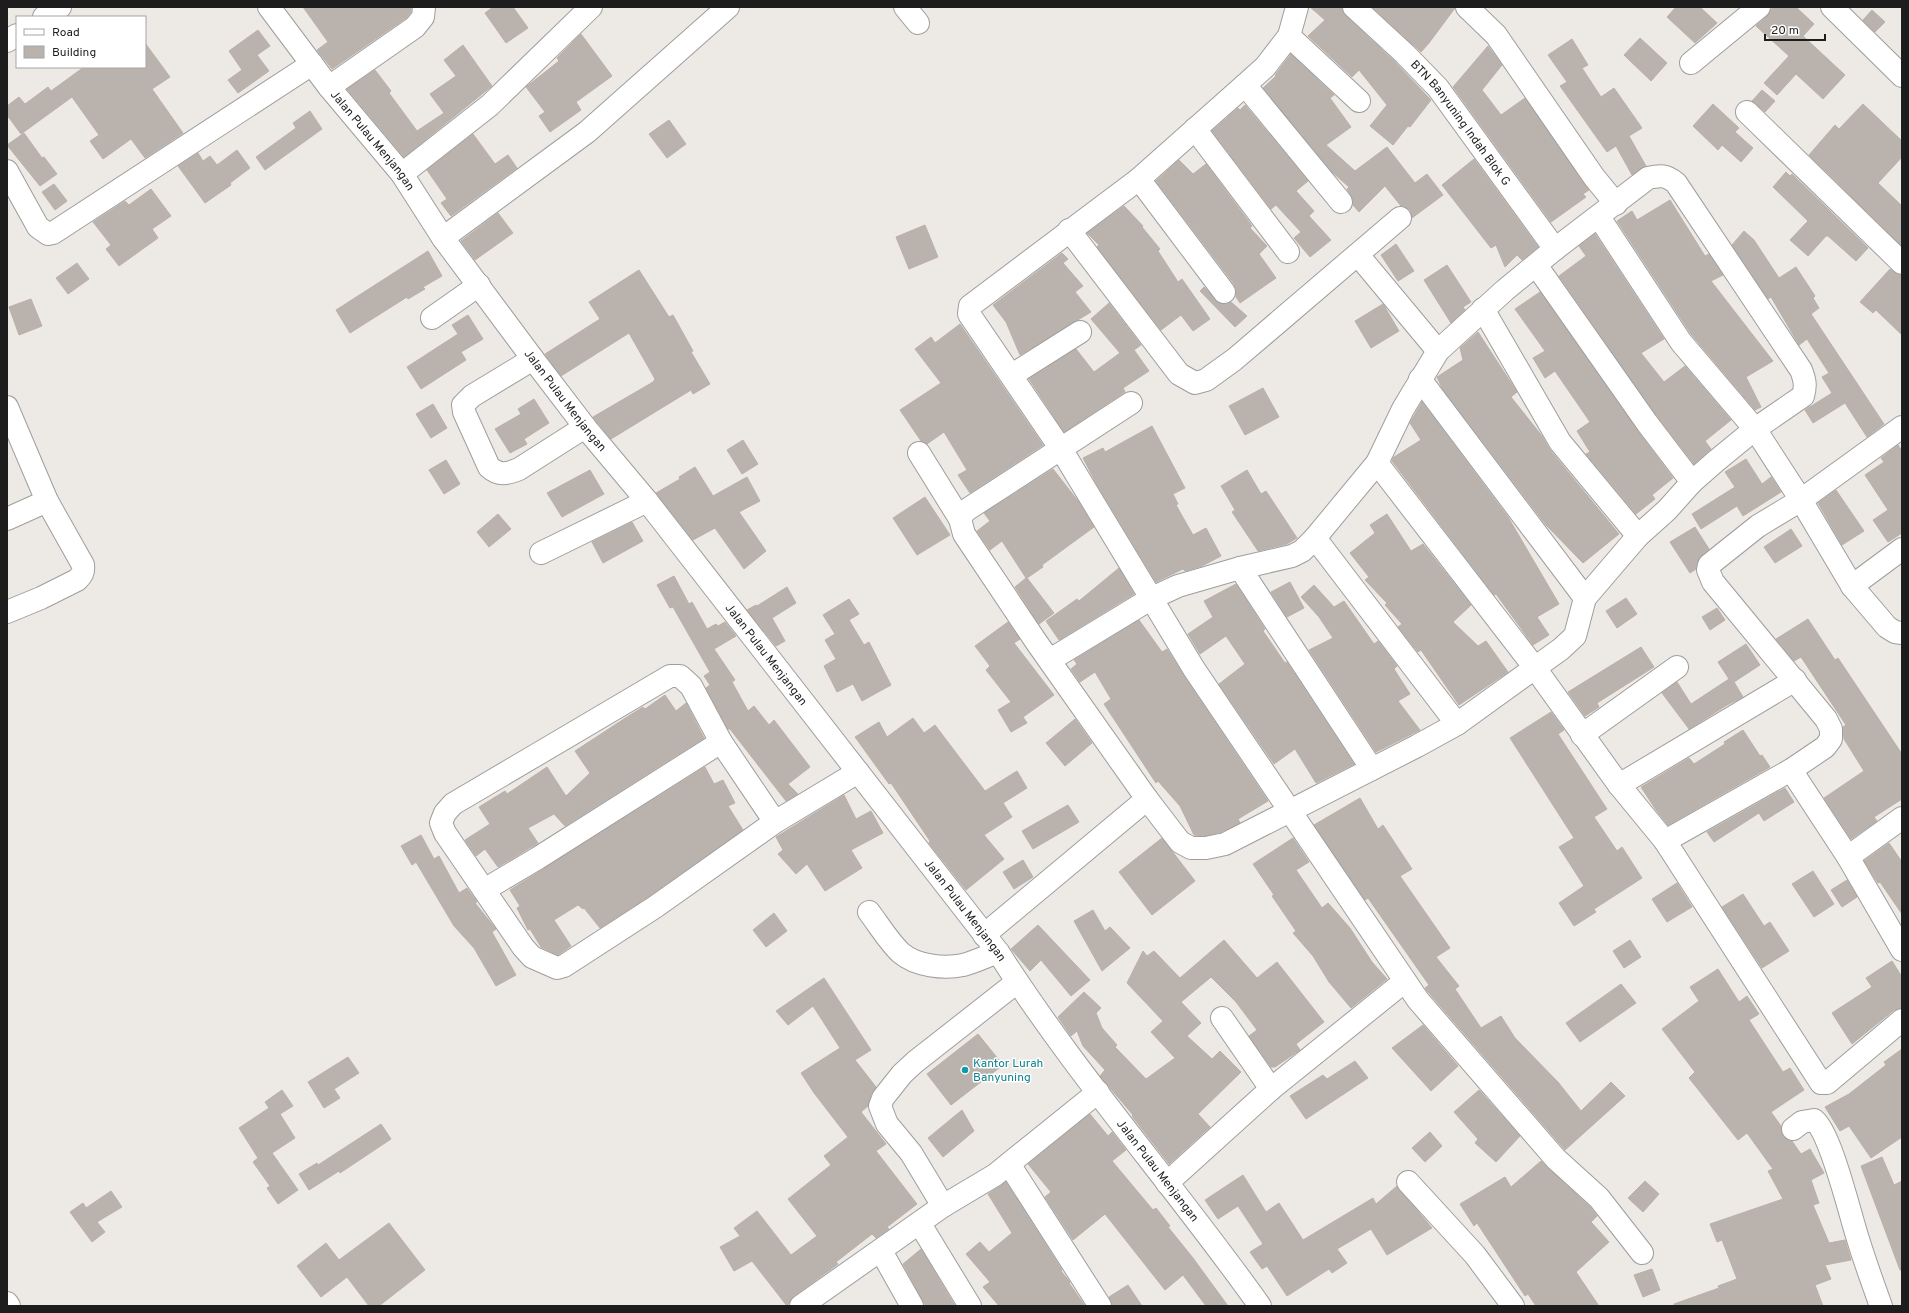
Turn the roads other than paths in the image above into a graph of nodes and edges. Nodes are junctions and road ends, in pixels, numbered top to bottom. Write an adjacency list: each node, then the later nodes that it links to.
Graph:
1 (32, 7): 12 (street)
2 (60, 7): 13 (street)
3 (269, 7): 18 (street, Jalan Pulau Menjangan)
4 (424, 7): 21 (street)
5 (592, 7): 26 (street)
6 (728, 7): 33 (street)
7 (1297, 7): 15 (street)
8 (1354, 7): 34 (street, BTN Banyuning Indah Blok G)
9 (1467, 7): 29 (street)
10 (1759, 7): 17 (street)
11 (1832, 7): 19 (street)
12 (38, 16)
13 (46, 16)
14 (16, 36): 16 (street)
15 (1289, 36): 20 (street); 22 (street)
16 (7, 41)
17 (1691, 63)
18 (312, 64): 21 (street, Jalan Pulau Menjangan); 25 (street)
19 (1902, 76)
20 (1245, 85): 24 (street); 28 (street)
21 (329, 87): 26 (street, Jalan Pulau Menjangan)
22 (1359, 101)
23 (1747, 112): 37 (street)
24 (1195, 129): 27 (street); 35 (street)
25 (7, 171)
26 (402, 174): 33 (street, Jalan Pulau Menjangan)
27 (1139, 178): 32 (street); 40 (street)
28 (1341, 202)
29 (1616, 204): 30 (street); 52 (street)
30 (1599, 217): 34 (street); 52 (street)
31 (1400, 218): 36 (street)
32 (1069, 230): 36 (street); 46 (street)
33 (443, 238): 39 (street, Jalan Pulau Menjangan)
34 (1555, 249): 38 (street)
35 (1288, 252)
36 (1358, 255): 44 (street)
37 (1902, 263)
38 (1536, 265): 41 (street); 56 (street)
39 (479, 285): 42 (street); 45 (street, Jalan Pulau Menjangan)
40 (1224, 292)
41 (1483, 309): 44 (street); 62 (street)
42 (432, 318)
43 (1080, 332): 46 (street)
44 (1438, 351): 47 (street)
45 (532, 359): 50 (street, Jalan Pulau Menjangan); 50 (street)
46 (1012, 375): 53 (street)
47 (1420, 379): 55 (street); 69 (street)
48 (1131, 403): 53 (street)
49 (7, 407): 58 (street)
50 (585, 427): 59 (street, Jalan Pulau Menjangan)
51 (1902, 427): 57 (street)
52 (1755, 429): 56 (street); 57 (street)
53 (1061, 449): 61 (street); 68 (street)
54 (919, 453): 61 (street)
55 (1377, 463): 63 (street); 74 (street)
56 (1692, 482): 62 (street)
57 (1801, 500): 67 (street); 75 (street)
58 (47, 501): 60 (street); 70 (street)
59 (647, 501): 65 (street); 81 (street, Jalan Pulau Menjangan)
60 (7, 519)
61 (960, 519): 72 (street)
62 (1638, 536): 69 (street)
63 (1315, 538): 66 (street); 76 (street)
64 (1902, 549): 67 (street)
65 (541, 553)
66 (1240, 568): 68 (street); 79 (street)
67 (1852, 586): 71 (street)
68 (1152, 598): 72 (street); 84 (street)
69 (1585, 598): 74 (street)
70 (7, 612)
71 (1902, 633)
72 (1050, 660): 83 (street)
73 (1677, 667): 77 (street)
74 (1534, 668): 76 (street); 77 (street)
75 (1795, 680): 80 (street); 82 (street)
76 (1457, 724): 79 (street)
77 (1582, 735): 82 (street)
78 (721, 742): 86 (street); 89 (street); 89 (street)
79 (1372, 769): 84 (street)
80 (1791, 770): 87 (street); 88 (street)
81 (858, 772): 86 (street); 91 (street, Jalan Pulau Menjangan)
82 (1619, 785): 87 (street)
83 (1147, 799): 84 (street); 91 (street)
84 (1289, 811): 94 (street)
85 (1902, 818): 88 (street)
86 (775, 822): 89 (street)
87 (1665, 841): 97 (street)
88 (1848, 857): 92 (street)
89 (484, 890)
90 (869, 912): 93 (street)
91 (984, 935): 93 (street, Jalan Pulau Menjangan)
92 (1902, 950)
93 (998, 952): 95 (street, Jalan Pulau Menjangan)
94 (1405, 981): 98 (street); 107 (street)
95 (1017, 982): 99 (street, Jalan Pulau Menjangan); 104 (street)
96 (1222, 1018): 98 (street)
97 (1902, 1020)
98 (1271, 1089): 103 (street)
99 (1098, 1092): 101 (street); 103 (street, Jalan Pulau Menjangan)
100 (1793, 1129): 116 (street)
101 (1009, 1164): 104 (street); 113 (street)
102 (1408, 1182): 115 (street)
103 (1167, 1183): 114 (street, Jalan Pulau Menjangan)
104 (943, 1206): 105 (street)
105 (920, 1224): 106 (street); 112 (street)
106 (881, 1251): 110 (street); 111 (street)
107 (1642, 1253)
108 (7, 1304): 109 (street)
109 (9, 1306)
110 (802, 1306)
111 (912, 1306)
112 (970, 1306)
113 (1100, 1306)
114 (1260, 1306)
115 (1513, 1306)
116 (1881, 1306)

